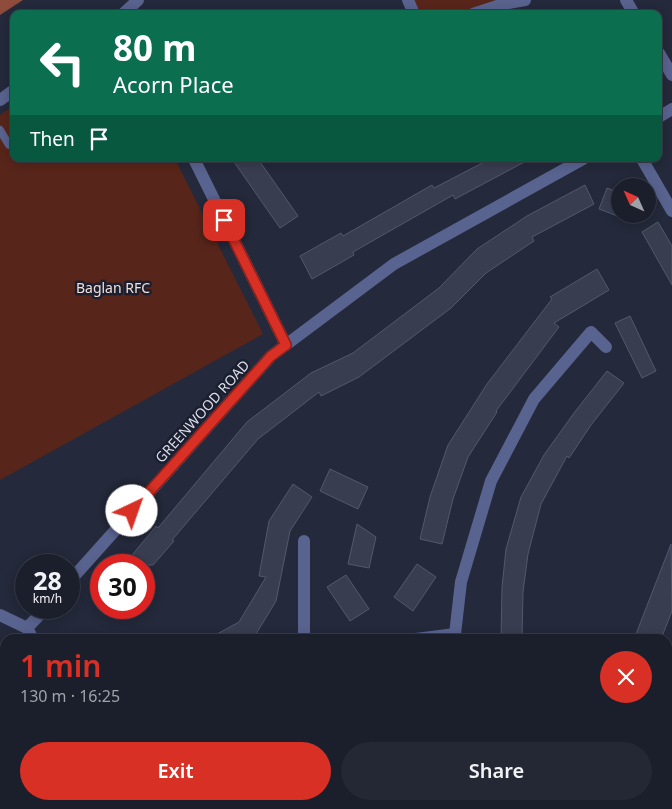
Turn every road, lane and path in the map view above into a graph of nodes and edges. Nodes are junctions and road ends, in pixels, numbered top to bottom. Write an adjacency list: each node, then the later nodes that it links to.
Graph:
1 (138, 0): 3 (street)
2 (524, 0): 4 (street)
3 (127, 10)
4 (485, 10)
5 (662, 58): 6 (street)
6 (672, 75)
7 (0, 130): 8 (lane)
8 (10, 146)
9 (195, 162): 13 (street)
10 (578, 162): 13 (street, GREENWOOD ROAD)
11 (644, 162): 12 (street)
12 (672, 211)
13 (286, 345): 16 (street, GREENWOOD ROAD)
14 (606, 347): 21 (street)
15 (304, 541): 20 (street)
16 (80, 570)
17 (0, 615): 19 (street)
18 (39, 619): 19 (street)
19 (30, 633)
20 (304, 634)
21 (455, 634)

